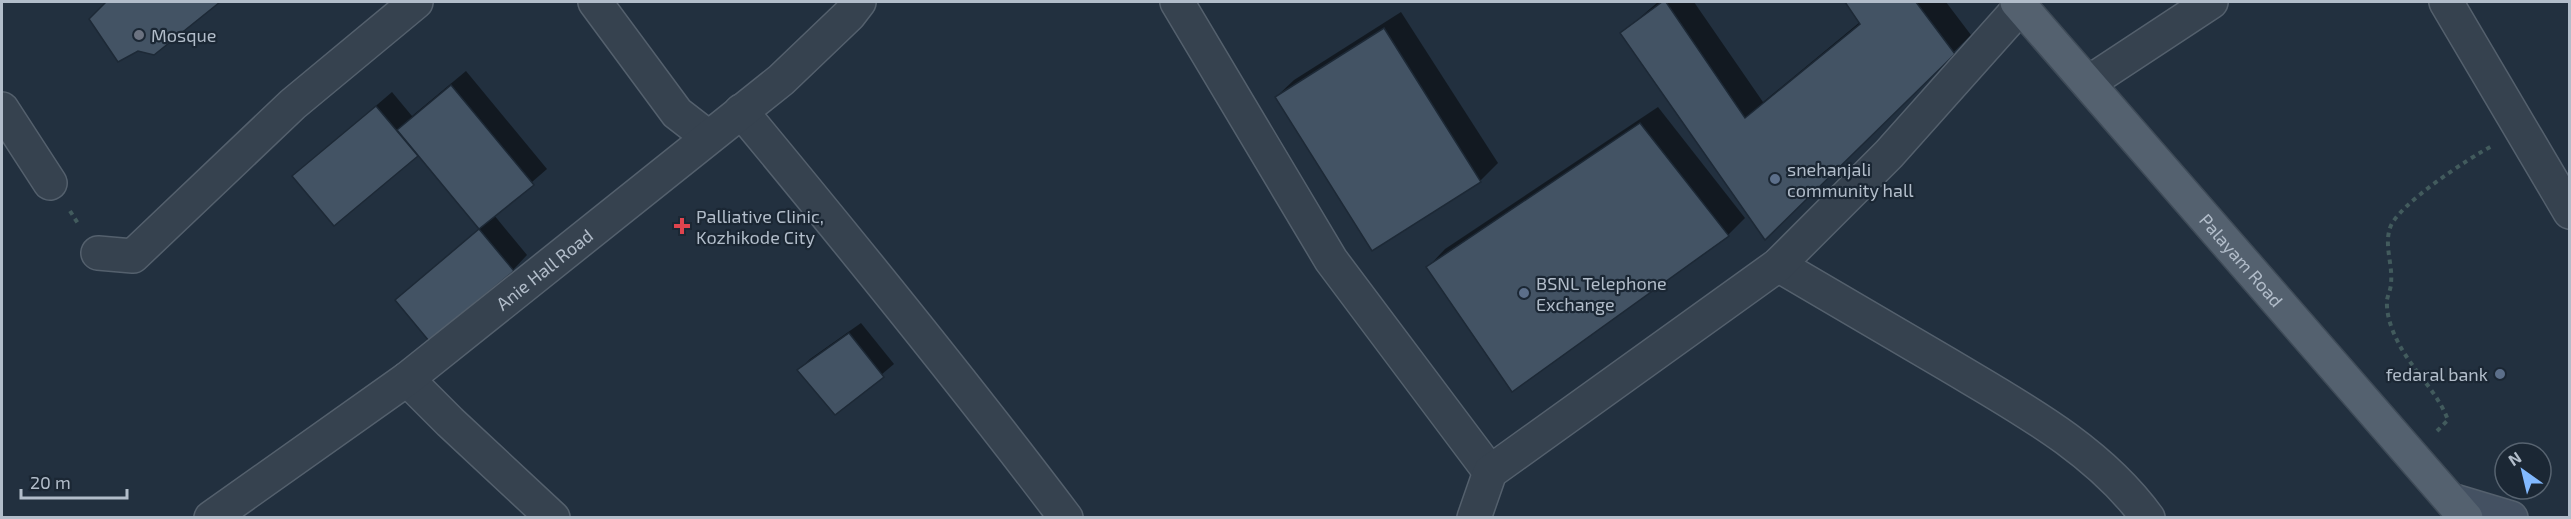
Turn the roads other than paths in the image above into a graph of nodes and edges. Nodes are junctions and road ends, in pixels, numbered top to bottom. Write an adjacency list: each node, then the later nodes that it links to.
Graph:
1 (416, 2): 14 (street)
2 (595, 2): 11 (street)
3 (859, 2): 10 (street, Anie Hall Road)
4 (1178, 2): 17 (street)
5 (2211, 2): 8 (street)
6 (2446, 2): 13 (street)
7 (2019, 4): 8 (main road, Palayam Road); 15 (street)
8 (2088, 83): 18 (main road, Palayam Road)
9 (2, 109): 12 (street)
10 (741, 111): 11 (street, Anie Hall Road); 21 (street)
11 (708, 137): 16 (street, Anie Hall Road)
12 (50, 183)
13 (2570, 212)
14 (98, 253)
15 (1778, 265): 17 (street); 23 (street)
16 (407, 379): 19 (street, Anie Hall Road); 20 (street)
17 (1490, 472): 22 (street)
18 (2459, 509): 24 (main road)
19 (211, 518)
20 (553, 518)
21 (1066, 518)
22 (1474, 518)
23 (2148, 518)
24 (2511, 518)

